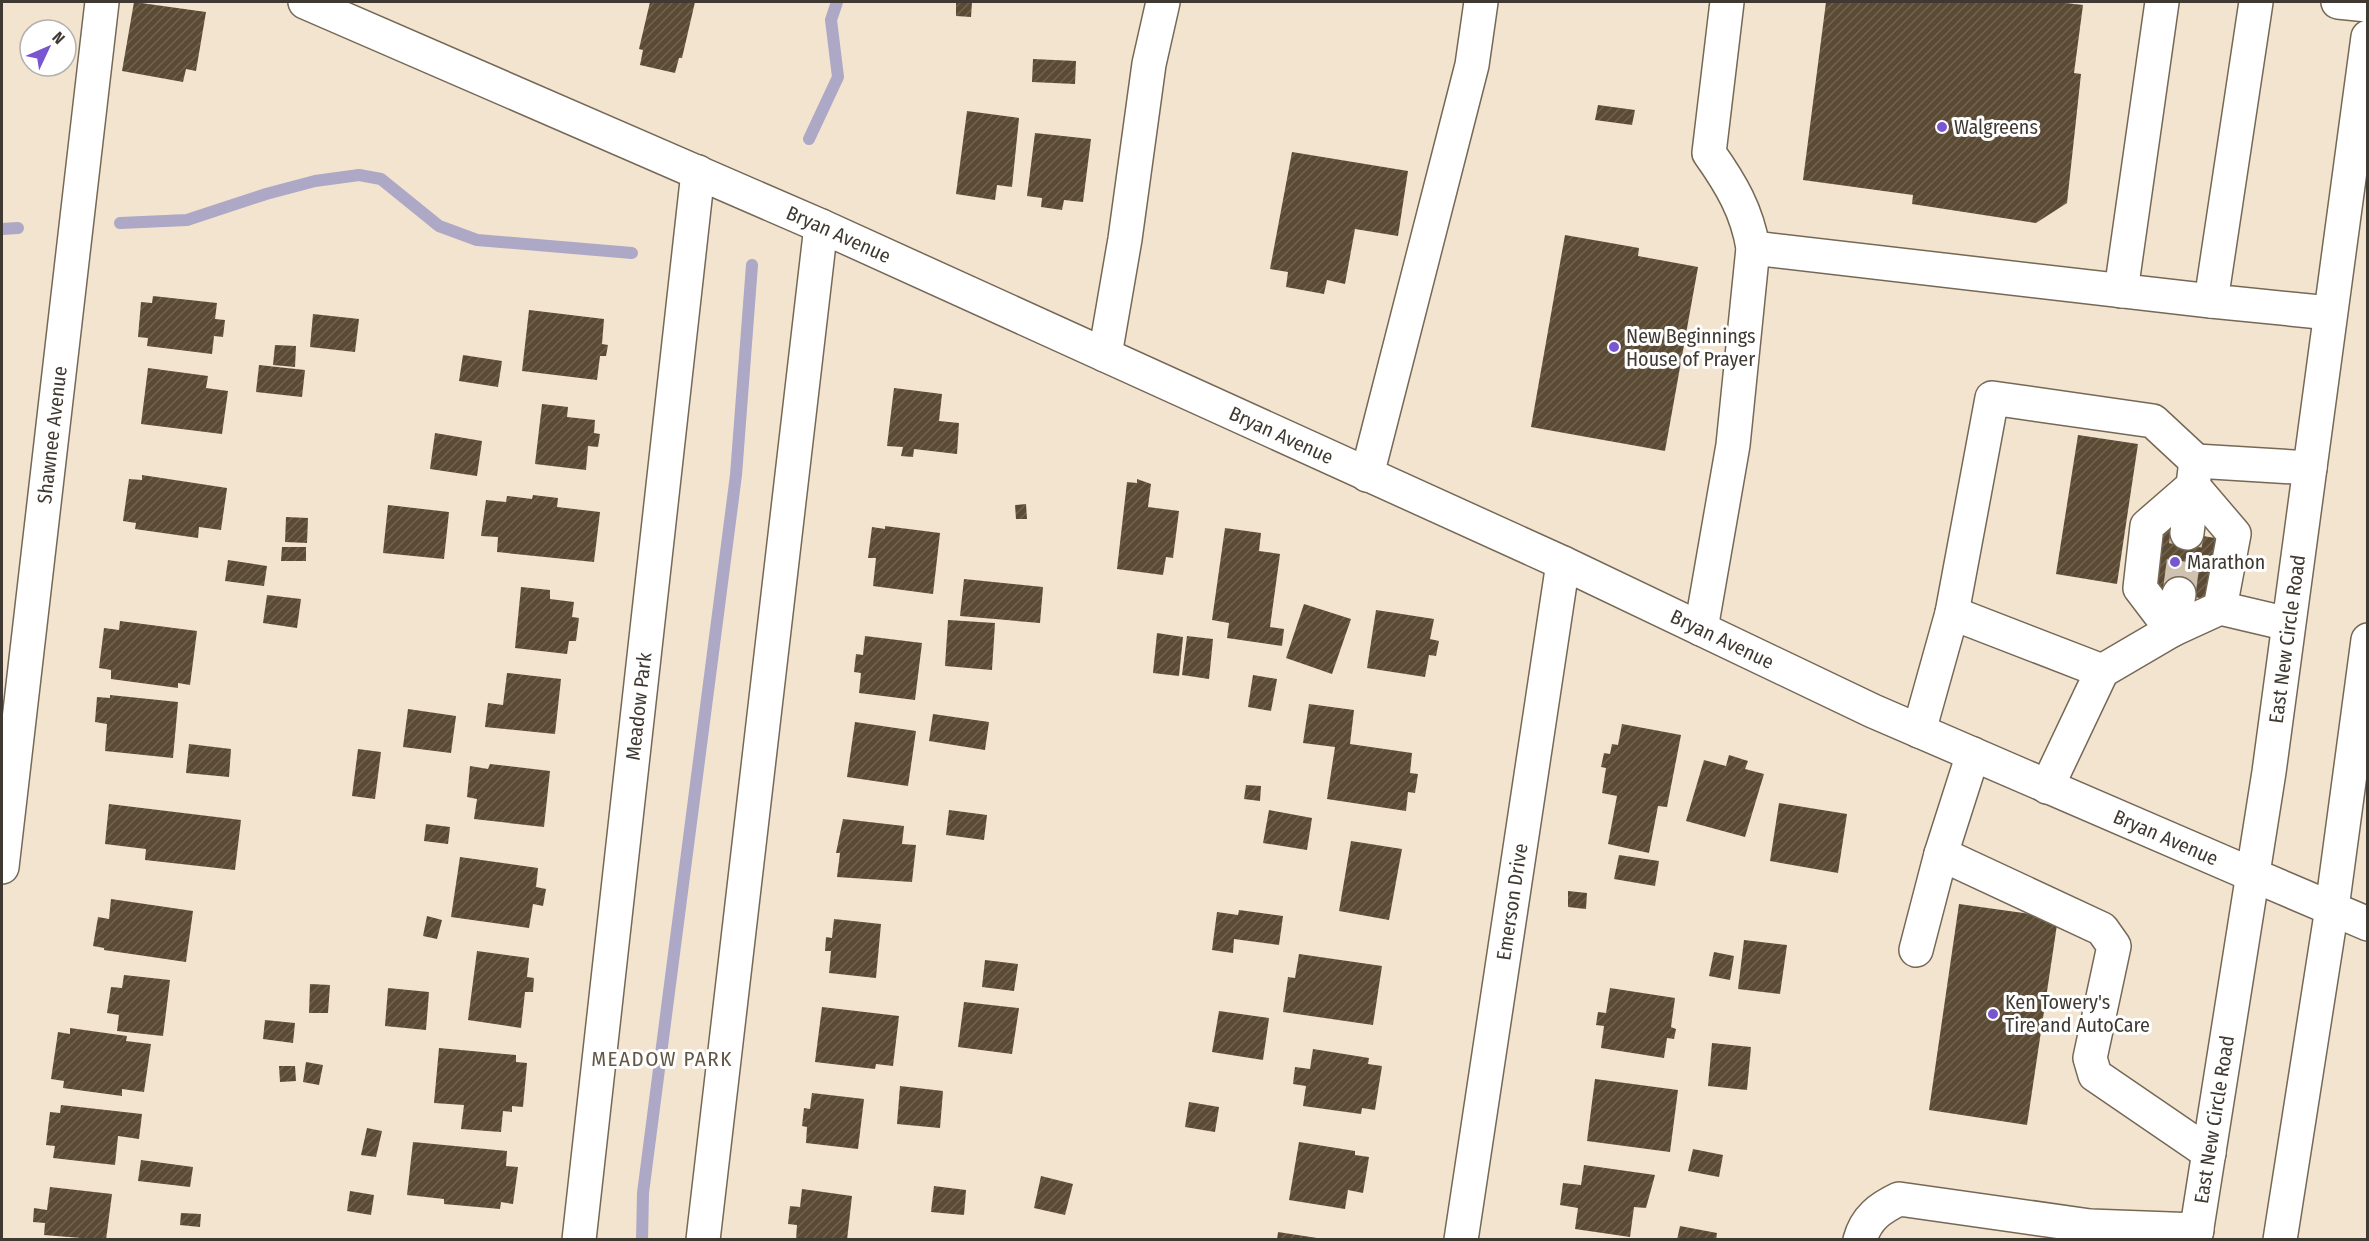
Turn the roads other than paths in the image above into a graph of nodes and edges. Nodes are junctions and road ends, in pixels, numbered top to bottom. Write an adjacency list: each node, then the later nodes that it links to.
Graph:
1 (102, 2): 35 (main road, Shawnee Avenue)
2 (306, 2): 11 (main road, Bryan Avenue)
3 (1163, 2): 17 (main road)
4 (1481, 2): 20 (main road)
5 (1727, 2): 13 (main road)
6 (2162, 2): 14 (main road)
7 (2256, 2): 15 (main road)
8 (2338, 2): 9 (main road)
9 (2367, 5)
10 (2367, 37): 16 (main road, East New Circle Road)
11 (698, 172): 12 (main road, Bryan Avenue); 43 (main road, Meadow Park)
12 (821, 226): 17 (main road, Bryan Avenue); 44 (main road)
13 (1753, 248): 14 (main road); 27 (main road)
14 (2121, 291): 15 (main road)
15 (2211, 301): 16 (main road)
16 (2330, 313): 18 (main road, East New Circle Road)
17 (1105, 355): 20 (main road, Bryan Avenue)
18 (2310, 468): 19 (main road); 26 (main road, East New Circle Road)
19 (2194, 474): 21 (main road); 24 (main road); 25 (main road); 28 (main road)
20 (1368, 475): 22 (main road, Bryan Avenue)
21 (2187, 532)
22 (1563, 563): 27 (main road, Bryan Avenue); 45 (main road, Emerson Drive)
23 (2179, 594): 28 (main road)
24 (2220, 608): 26 (main road); 28 (main road)
25 (1952, 613): 30 (main road); 31 (main road)
26 (2288, 624): 36 (main road, East New Circle Road)
27 (1701, 629): 31 (main road, Bryan Avenue)
28 (2172, 630): 30 (main road)
29 (2367, 640): 37 (main road)
30 (2102, 671): 33 (main road)
31 (1919, 731): 32 (main road, Bryan Avenue)
32 (1972, 754): 33 (main road, Bryan Avenue); 34 (main road)
33 (2047, 787): 36 (main road, Bryan Avenue)
34 (1941, 854): 39 (main road); 40 (main road)
35 (2, 867)
36 (2253, 875): 37 (main road, Bryan Avenue); 40 (main road, East New Circle Road)
37 (2332, 908): 38 (main road, Bryan Avenue); 46 (main road)
38 (2367, 924)
39 (1916, 950)
40 (2209, 1153): 42 (main road, East New Circle Road)
41 (1862, 1234): 42 (main road)
42 (2196, 1235)
43 (579, 1239)
44 (704, 1239)
45 (1461, 1239)
46 (2280, 1239)

